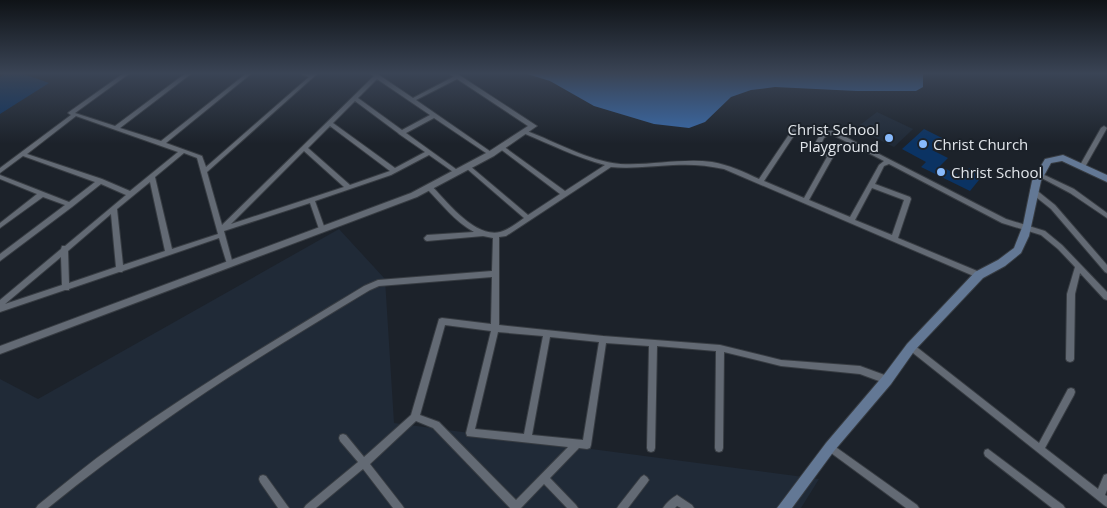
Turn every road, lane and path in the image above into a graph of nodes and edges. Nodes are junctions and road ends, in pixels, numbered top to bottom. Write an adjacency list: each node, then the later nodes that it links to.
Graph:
1 (94, 97): 10 (street)
2 (158, 97): 13 (street)
3 (220, 97): 18 (street)
4 (289, 97): 31 (street)
5 (408, 97): 9 (street)
6 (418, 97): 9 (street)
7 (488, 97): 16 (street)
8 (354, 98): 12 (street); 17 (street)
9 (413, 100): 11 (street)
10 (74, 115): 13 (street); 23 (street)
11 (435, 115): 17 (street); 24 (street)
12 (329, 123): 20 (street); 30 (street)
13 (116, 128): 18 (street)
14 (1104, 128): 28 (street)
15 (794, 131): 38 (street)
16 (525, 132): 19 (street); 26 (street)
17 (401, 133): 22 (street)
18 (161, 144): 21 (street)
19 (501, 147): 24 (street); 45 (street)
20 (304, 148): 40 (street); 56 (street)
21 (183, 152): 31 (street); 35 (street)
22 (428, 152): 30 (street); 32 (street)
23 (22, 154): 29 (street); 37 (street)
24 (491, 154): 27 (street)
25 (889, 161): 39 (street); 47 (street); 54 (street)
26 (611, 164): 38 (street); 45 (street)
27 (468, 167): 32 (street); 51 (street)
28 (1082, 167): 33 (main road); 36 (main road)
29 (0, 171)
30 (394, 171): 40 (street)
31 (204, 172): 56 (street)
32 (458, 173): 41 (street)
33 (1038, 174): 42 (main road); 50 (street)
34 (0, 177): 43 (street)
35 (152, 177): 44 (street); 62 (street)
36 (1107, 179)
37 (100, 181): 44 (street); 48 (street)
38 (760, 182): 47 (street)
39 (871, 185): 52 (street); 60 (street)
40 (348, 188): 46 (street)
41 (429, 188): 55 (street); 57 (street)
42 (1033, 191): 54 (main road); 67 (street)
43 (42, 194): 48 (street); 53 (street)
44 (131, 194): 49 (street)
45 (564, 194): 51 (street)
46 (312, 200): 55 (street); 56 (street)
47 (805, 202): 52 (street)
48 (70, 205): 63 (street)
49 (114, 209): 61 (street); 66 (street)
50 (1107, 216)
51 (528, 218): 58 (street)
52 (851, 221): 60 (street)
53 (0, 226)
54 (1026, 228): 65 (street); 69 (main road)
55 (322, 230): 64 (street)
56 (221, 232): 62 (street); 64 (street)
57 (481, 234): 58 (street); 59 (street)
58 (496, 237): 68 (street)
59 (427, 238)
60 (894, 239): 69 (street)
61 (64, 248): 70 (street); 72 (street)
62 (169, 253): 66 (street)
63 (0, 258)
64 (230, 264): 80 (street)
65 (1078, 267): 71 (street); 81 (street)
66 (120, 270): 70 (street)
67 (1107, 270)
68 (495, 274): 74 (street); 101 (street)
69 (979, 274): 78 (main road)
70 (66, 288): 73 (street)
71 (1107, 297)
72 (0, 304)
73 (0, 309)
74 (495, 328): 75 (street); 84 (street); 86 (street)
75 (546, 333): 76 (street); 86 (street)
76 (603, 338): 77 (street); 87 (street)
77 (653, 342): 79 (street); 89 (street)
78 (911, 347): 82 (main road); 91 (street)
79 (720, 348): 82 (street); 90 (street)
80 (0, 350)
81 (1070, 359)
82 (888, 380): 88 (main road)
83 (1071, 392): 91 (street)
84 (415, 417): 93 (street); 99 (street)
85 (343, 438): 93 (street)
86 (527, 439): 87 (street)
87 (576, 445): 94 (street)
88 (830, 447): 100 (main road); 109 (street)
89 (651, 448)
90 (719, 448)
91 (1040, 449): 98 (street)
92 (988, 453): 110 (street)
93 (364, 463): 103 (street); 104 (street)
94 (544, 478): 99 (street); 105 (street)
95 (1107, 478): 98 (street)
96 (262, 479): 102 (street)
97 (644, 480): 106 (street)
98 (1103, 499)
99 (515, 507)
100 (787, 507)
101 (41, 508)
102 (284, 508)
103 (309, 508)
104 (399, 508)
105 (573, 508)
106 (622, 508)
107 (668, 508): 108 (street)
108 (689, 508)
109 (914, 508)
110 (1060, 508)

